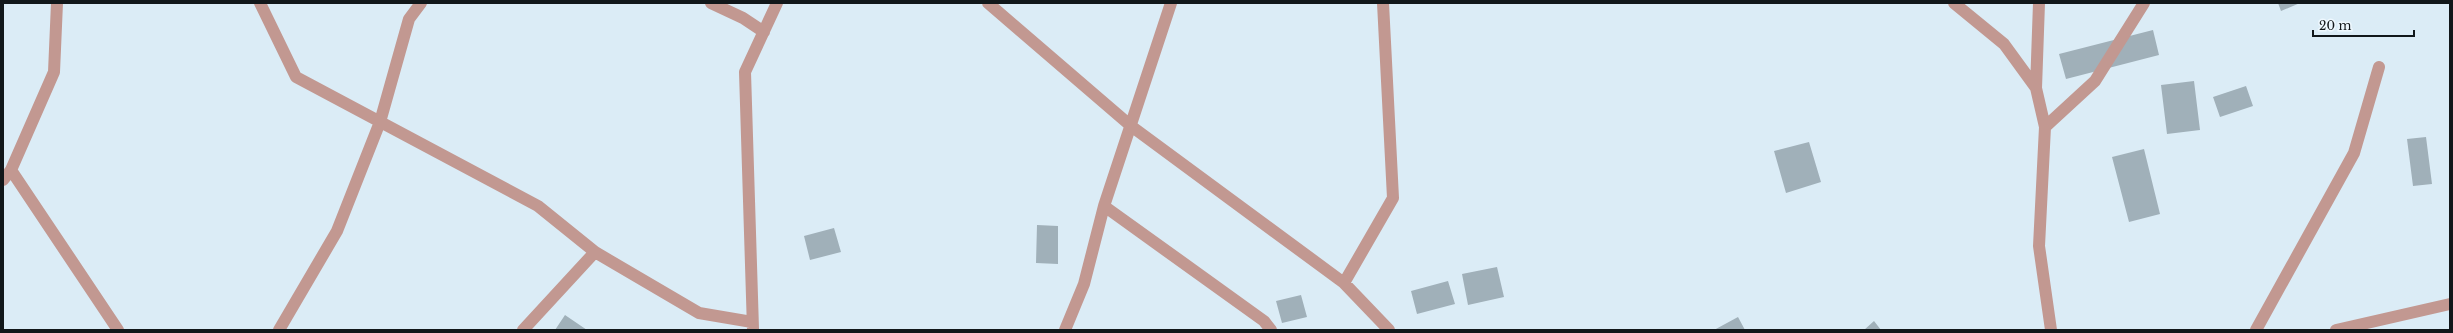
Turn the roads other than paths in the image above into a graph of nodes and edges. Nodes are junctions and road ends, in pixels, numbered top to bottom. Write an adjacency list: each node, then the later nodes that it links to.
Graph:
1 (57, 3): 18 (street)
2 (260, 3): 15 (street)
3 (421, 3): 15 (street)
4 (711, 3): 12 (street)
5 (777, 3): 12 (street)
6 (988, 3): 16 (street)
7 (1171, 3): 16 (street)
8 (1383, 3): 22 (street)
9 (1954, 3): 14 (street)
10 (2039, 3): 14 (street)
11 (2144, 3): 17 (street)
12 (764, 32): 24 (street)
13 (2379, 67): 32 (street)
14 (2036, 88): 17 (street)
15 (380, 122): 21 (street); 26 (street)
16 (1131, 126): 20 (street); 22 (street)
17 (2045, 127): 31 (street)
18 (11, 170): 19 (street); 25 (street)
19 (3, 180)
20 (1104, 206): 28 (street); 29 (street)
21 (595, 252): 24 (street); 27 (street)
22 (1344, 283): 30 (street)
23 (2450, 304): 33 (street)
24 (753, 326)
25 (118, 330)
26 (279, 330)
27 (523, 330)
28 (1065, 330)
29 (1271, 330)
30 (1388, 330)
31 (2051, 330)
32 (2256, 330)
33 (2336, 330)

